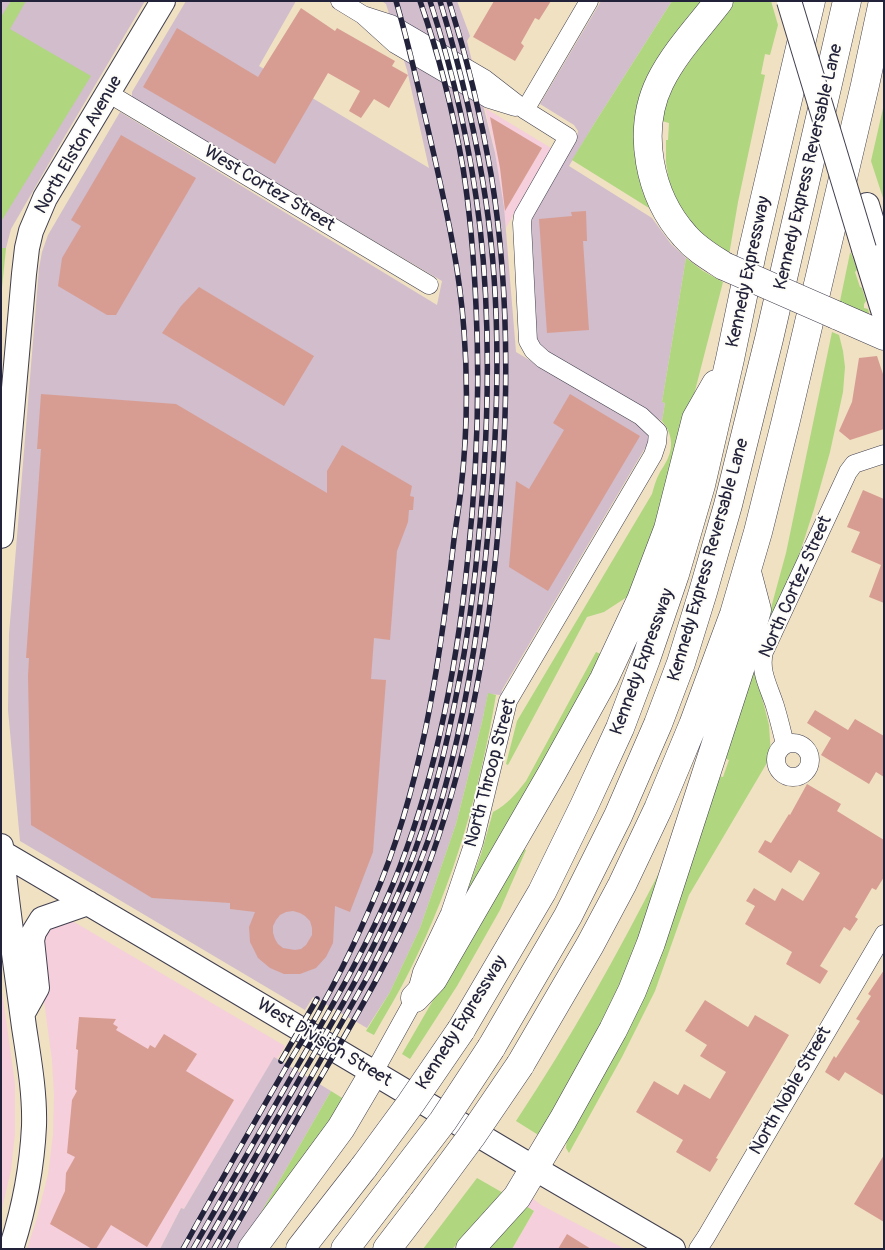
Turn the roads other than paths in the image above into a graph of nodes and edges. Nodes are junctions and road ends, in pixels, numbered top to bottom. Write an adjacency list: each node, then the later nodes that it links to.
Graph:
1 (163, 1): 11 (main road, North Elston Avenue)
2 (340, 1): 10 (street)
3 (589, 1): 12 (street)
4 (719, 1): 16 (highway, bridge)
5 (789, 1): 15 (main road, bridge)
6 (804, 1): 13 (main road)
7 (811, 1): 17 (highway, Kennedy Expressway)
8 (847, 1): 33 (highway, Kennedy Express Reversable Lane, bridge)
9 (884, 1): 20 (highway)
10 (367, 8): 12 (street)
11 (108, 93): 14 (street, West Cortez Street); 19 (main road, North Elston Avenue)
12 (525, 110): 26 (street, North Throop Street)
13 (884, 262)
14 (429, 285)
15 (884, 314)
16 (884, 336)
17 (730, 359): 26 (highway); 32 (highway, Kennedy Expressway, bridge)
18 (884, 454): 21 (street, North Cortez Street)
19 (1, 536)
20 (747, 572): 29 (highway); 34 (highway, bridge)
21 (785, 744)
22 (1, 846): 23 (main road)
23 (2, 852): 24 (main road, West Division Street); 27 (main road)
24 (88, 902): 27 (main road); 28 (main road, West Division Street)
25 (884, 934): 37 (street, North Noble Street)
26 (415, 998): 28 (street, North Throop Street)
27 (22, 1013): 30 (main road)
28 (374, 1072): 29 (main road, West Division Street); 31 (highway)
29 (534, 1168): 35 (highway); 36 (main road, West Division Street)
30 (11, 1249)
31 (252, 1249)
32 (300, 1249)
33 (345, 1249)
34 (387, 1249)
35 (470, 1249)
36 (673, 1249)
37 (698, 1249)

